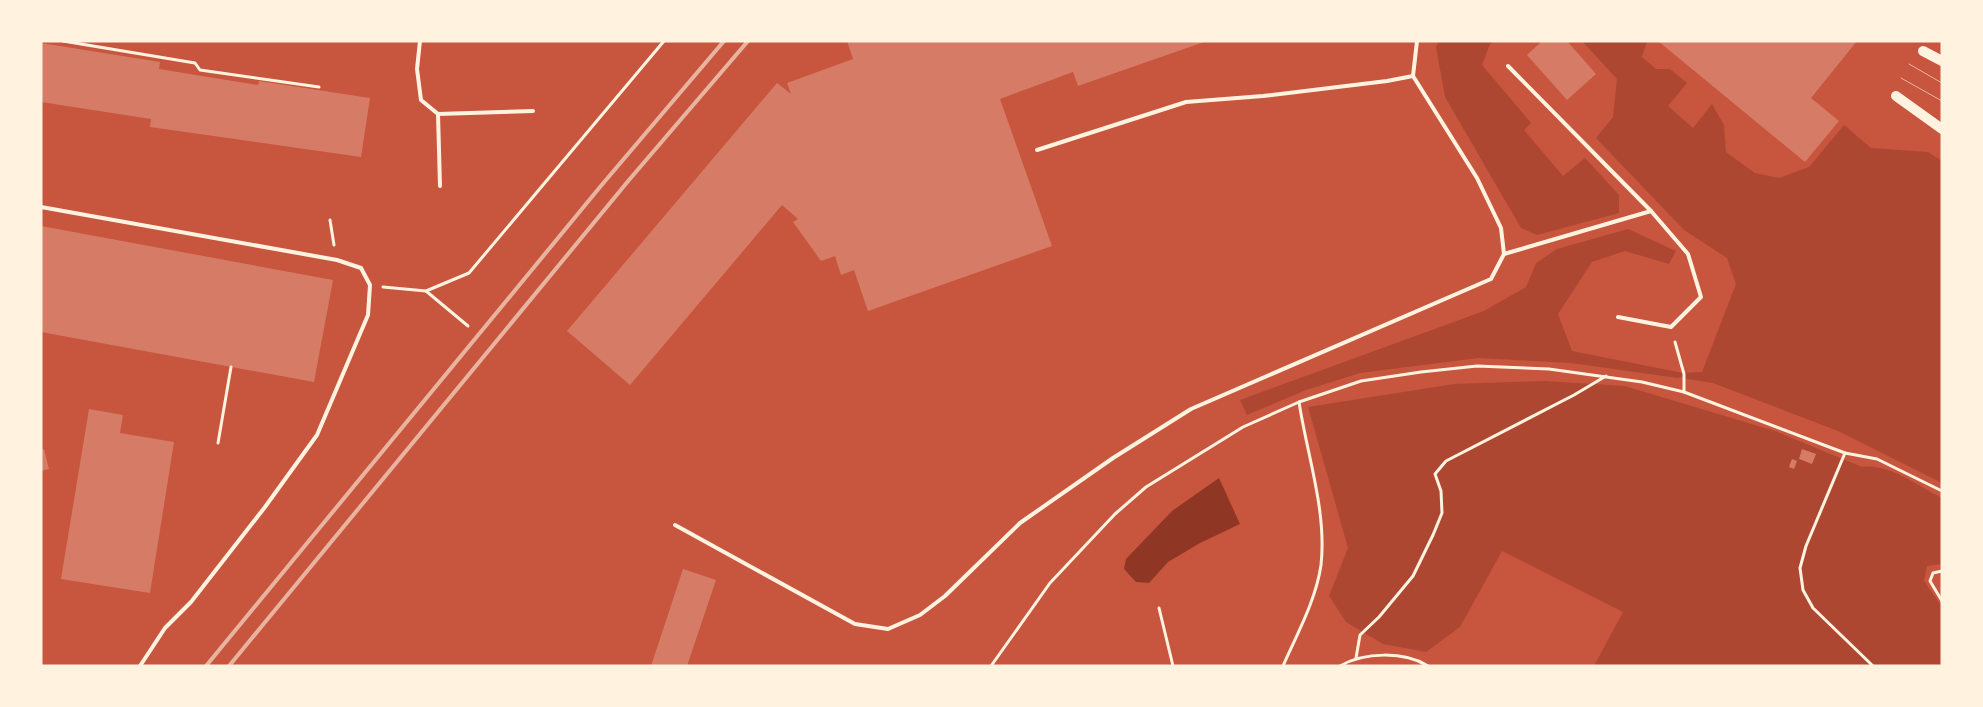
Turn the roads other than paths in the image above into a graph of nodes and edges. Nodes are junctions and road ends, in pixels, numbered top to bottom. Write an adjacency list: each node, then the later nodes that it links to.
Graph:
1 (420, 41): 9 (lane)
2 (1417, 41): 6 (lane)
3 (1923, 51): 4 (main road)
4 (1942, 62)
5 (1508, 66): 14 (lane)
6 (1413, 76): 11 (lane); 15 (lane)
7 (1896, 96): 10 (main road)
8 (533, 111): 9 (lane)
9 (438, 114): 12 (lane)
10 (1942, 129)
11 (1037, 150)
12 (440, 186)
13 (41, 207): 18 (lane)
14 (1651, 212): 15 (lane); 16 (lane)
15 (1504, 254): 17 (lane)
16 (1618, 317)
17 (675, 525)
18 (140, 666)

